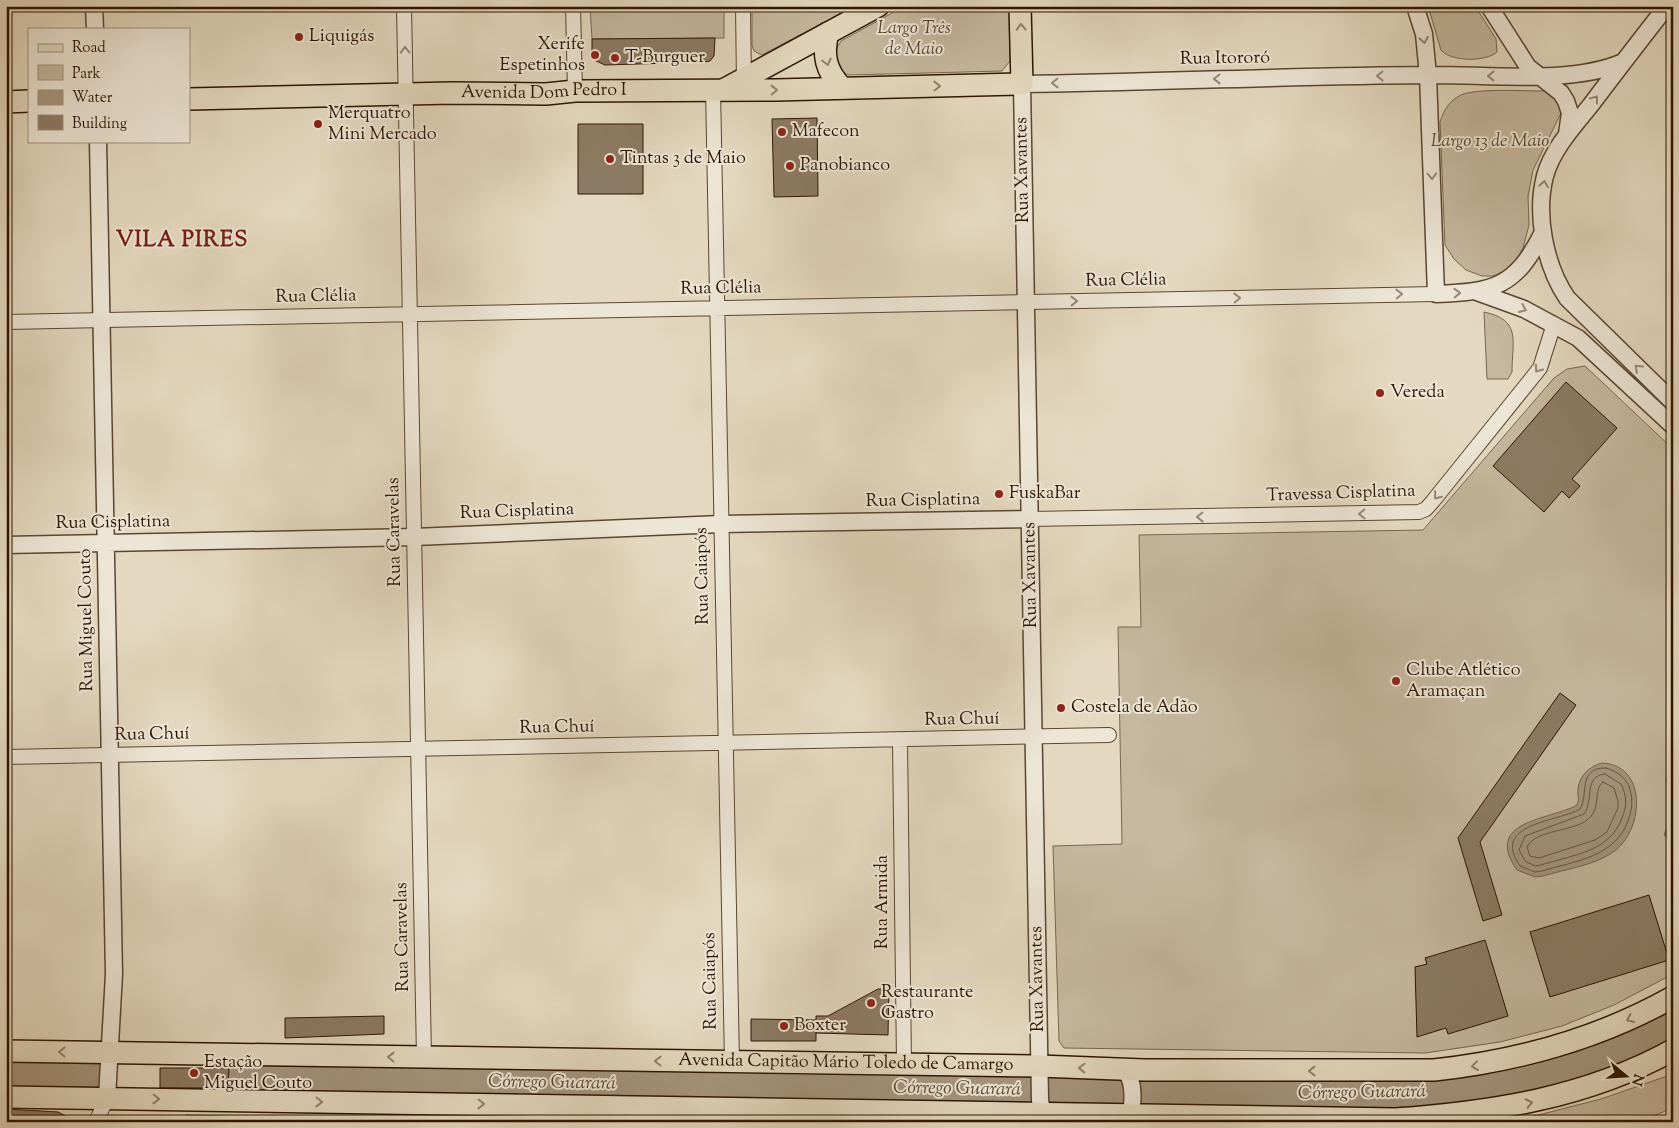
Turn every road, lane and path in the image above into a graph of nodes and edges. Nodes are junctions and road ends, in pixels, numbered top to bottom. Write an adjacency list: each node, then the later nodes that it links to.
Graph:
1 (94, 6): 10 (street)
2 (404, 6): 19 (street, Rua Caravelas, one-way to 2)
3 (573, 6): 18 (street)
4 (743, 6): 16 (street, Rua Caiapós)
5 (878, 6): 11 (main road, Avenida Dom Pedro I)
6 (1020, 6): 15 (main road, Rua Xavantes, one-way to 6)
7 (1415, 6): 13 (street, one-way to 13)
8 (1489, 6): 14 (street)
9 (1667, 6): 12 (street)
10 (95, 28)
11 (828, 33): 16 (main road, Avenida Dom Pedro I); 17 (main road, one-way to 17)
12 (1623, 62): 14 (street); 23 (street, one-way to 12)
13 (1428, 75): 14 (street, one-way to 13); 15 (street, Rua Itororó, one-way to 15); 27 (street, one-way to 27)
14 (1539, 77): 23 (street)
15 (1022, 84): 17 (main road, one-way to 15); 28 (street, Rua Xavantes)
16 (732, 86): 17 (main road, one-way to 17); 18 (main road, Avenida Dom Pedro I); 29 (street, Rua Caiapós)
17 (842, 88)
18 (575, 91): 19 (main road, Avenida Dom Pedro I)
19 (406, 94): 20 (main road, Avenida Dom Pedro I); 30 (street, Rua Caravelas)
20 (190, 98)
21 (28, 101): 22 (main road)
22 (6, 102)
23 (1567, 136): 25 (street, one-way to 23)
24 (98, 142): 31 (street, Rua Miguel Couto)
25 (1544, 232): 26 (street); 34 (street, one-way to 25)
26 (1478, 292): 27 (street, one-way to 26); 33 (street, one-way to 33)
27 (1436, 294): 28 (street, Rua Clélia, one-way to 27)
28 (1026, 302): 29 (street, Rua Clélia); 37 (street, Rua Xavantes)
29 (717, 308): 30 (street, Rua Clélia); 38 (street, Rua Caiapós)
30 (410, 314): 31 (street, Rua Clélia); 39 (street, Rua Caravelas)
31 (102, 320): 32 (street, Rua Clélia); 40 (street, Rua Miguel Couto)
32 (6, 322)
33 (1554, 324): 35 (street); 37 (street, Travessa Cisplatina, one-way to 37)
34 (1672, 399): 35 (street)
35 (1660, 414): 36 (street)
36 (1673, 426)
37 (1030, 519): 38 (street, Rua Cisplatina); 43 (street, Rua Xavantes)
38 (721, 524): 39 (street, Rua Cisplatina); 45 (street, Rua Caiapós)
39 (414, 537): 40 (street, Rua Cisplatina); 46 (street, Rua Caravelas)
40 (106, 543): 41 (street, Rua Cisplatina); 47 (street, Rua Miguel Couto)
41 (6, 545)
42 (1109, 735): 43 (street, Rua Chuí)
43 (1034, 737): 44 (street, Rua Chuí); 56 (street, Rua Xavantes)
44 (900, 740): 45 (street, Rua Chuí); 55 (street, Rua Armida)
45 (726, 743): 46 (street, Rua Chuí); 54 (street, Rua Caiapós)
46 (418, 749): 47 (street, Rua Chuí); 53 (street, Rua Caravelas)
47 (110, 755): 48 (street, Rua Chuí); 52 (street, Rua Miguel Couto)
48 (6, 757)
49 (1673, 996): 57 (main road, Avenida Capitão Mário Toledo de Camargo, one-way to 57)
50 (1673, 1050): 61 (main road, one-way to 50)
51 (6, 1051): 52 (main road, Avenida Capitão Mário Toledo de Camargo, one-way to 51)
52 (111, 1053): 53 (main road, Avenida Capitão Mário Toledo de Camargo, one-way to 52); 59 (street, Rua Miguel Couto)
53 (424, 1057): 54 (main road, Avenida Capitão Mário Toledo de Camargo, one-way to 53)
54 (732, 1062): 55 (main road, Avenida Capitão Mário Toledo de Camargo)
55 (904, 1064): 56 (main road, Avenida Capitão Mário Toledo de Camargo)
56 (1040, 1074): 57 (main road, Avenida Capitão Mário Toledo de Camargo, one-way to 56); 60 (street, Rua Xavantes)
57 (1128, 1076): 61 (street)
58 (6, 1097): 59 (main road)
59 (107, 1098): 60 (main road, one-way to 60); 62 (street)
60 (1041, 1112): 61 (main road)
61 (1130, 1114)
62 (96, 1122)

